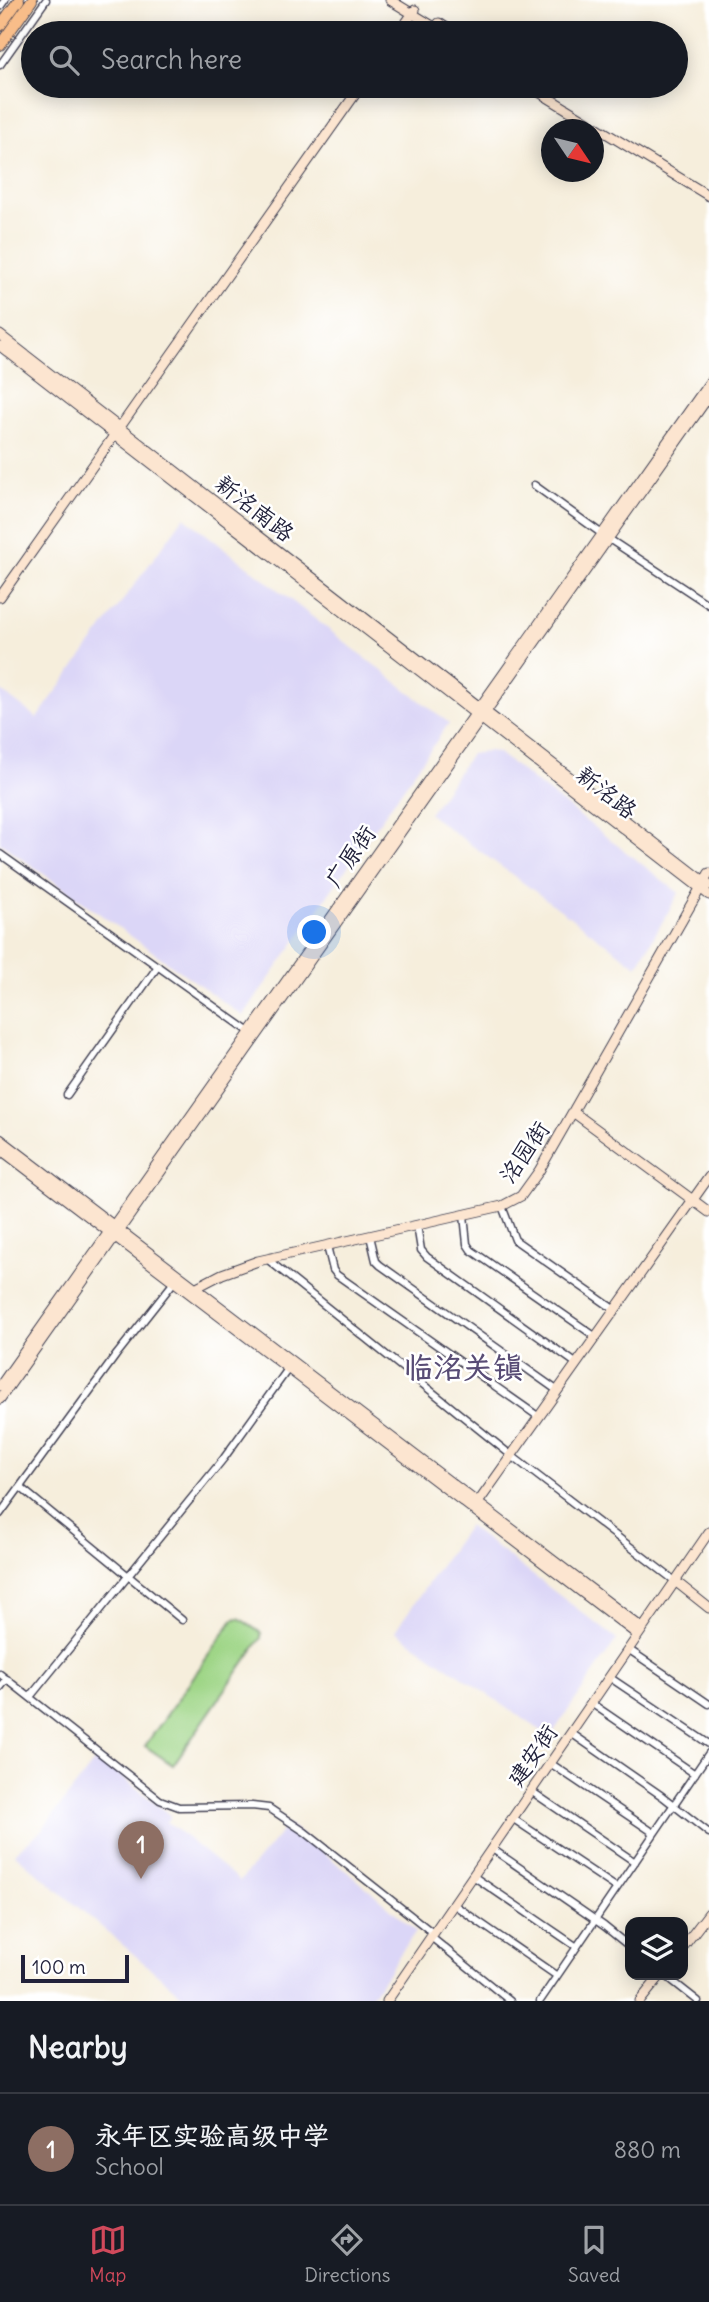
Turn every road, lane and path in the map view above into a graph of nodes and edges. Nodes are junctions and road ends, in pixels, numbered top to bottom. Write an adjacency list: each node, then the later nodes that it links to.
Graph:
1 (5, 0): 7 (street)
2 (19, 0): 13 (main road)
3 (32, 0): 15 (main road)
4 (46, 0): 9 (street)
5 (390, 0): 8 (street)
6 (401, 0): 8 (street)
7 (0, 7)
8 (414, 11): 10 (street); 11 (street); 12 (street)
9 (31, 21)
10 (407, 21)
11 (427, 21)
12 (433, 21)
13 (0, 26)
14 (21, 35): 16 (street)
15 (0, 45)
16 (0, 65)
17 (353, 98): 26 (street)
18 (549, 98): 21 (street)
19 (561, 98): 20 (street)
20 (709, 189)
21 (709, 196)
22 (0, 335): 26 (street, 新洺南路)
23 (0, 346): 26 (street, 新洺南路)
24 (709, 383): 28 (street, 广原街)
25 (709, 396): 28 (street, 广原街)
26 (117, 431): 29 (street); 31 (street, 新洺南路)
27 (534, 485): 28 (street)
28 (605, 536): 30 (street); 31 (street, 广原街)
29 (0, 597)
30 (709, 605)
31 (480, 713): 33 (street, 新洺路); 36 (street, 广原街); 47 (street, 广原街)
32 (0, 854): 35 (street)
33 (706, 882): 34 (street, 新洺路); 38 (street, 洺园街)
34 (709, 895)
35 (158, 966): 36 (street); 37 (street)
36 (250, 1032): 47 (street, 广原街)
37 (67, 1095)
38 (573, 1112): 42 (street); 43 (street, 洺园街)
39 (0, 1139): 47 (street)
40 (0, 1149): 47 (street)
41 (709, 1177): 42 (street)
42 (693, 1200): 44 (street); 53 (street)
43 (502, 1206): 45 (street, 洺园街); 53 (street)
44 (709, 1212)
45 (464, 1215): 46 (street, 洺园街); 54 (street)
46 (417, 1225): 48 (street, 洺园街); 55 (street)
47 (115, 1232): 51 (street); 52 (street); 57 (street, 广原街); 59 (street, 广原街)
48 (370, 1236): 49 (street, 洺园街); 58 (street)
49 (327, 1246): 50 (street, 洺园街); 60 (street)
50 (267, 1259): 52 (street, 洺园街); 61 (street)
51 (174, 1282): 56 (street); 62 (street)
52 (195, 1288): 63 (street)
53 (615, 1310): 54 (street)
54 (596, 1337): 55 (street)
55 (577, 1364): 58 (street)
56 (288, 1369): 63 (street); 66 (street)
57 (0, 1386)
58 (558, 1391): 60 (street)
59 (0, 1399)
60 (539, 1417): 61 (street)
61 (512, 1456): 63 (street); 67 (street)
62 (20, 1487): 64 (street); 66 (street)
63 (475, 1507): 70 (street)
64 (0, 1514)
65 (709, 1532): 67 (street, 建安街)
66 (128, 1576): 69 (street); 76 (street)
67 (675, 1581): 68 (street); 70 (street, 建安街)
68 (709, 1608)
69 (182, 1620)
70 (640, 1632): 71 (street, 建安街)
71 (628, 1649): 73 (street, 建安街); 78 (street)
72 (0, 1674): 74 (street)
73 (609, 1677): 77 (street, 建安街); 80 (street)
74 (7, 1679): 75 (street); 76 (street)
75 (0, 1688)
76 (30, 1697): 96 (street)
77 (591, 1703): 79 (street, 建安街); 83 (street)
78 (709, 1704)
79 (571, 1733): 82 (street, 建安街); 85 (street)
80 (709, 1744)
81 (709, 1754): 83 (street)
82 (550, 1763): 84 (street, 建安街); 87 (street)
83 (695, 1774): 85 (street)
84 (531, 1791): 86 (street, 建安街); 90 (street)
85 (674, 1805): 87 (street); 88 (street)
86 (512, 1818): 89 (street, 建安街); 92 (street)
87 (654, 1833): 90 (street)
88 (709, 1833)
89 (491, 1848): 91 (street, 建安街); 95 (street)
90 (635, 1862): 92 (street)
91 (473, 1876): 93 (street, 建安街); 99 (street)
92 (617, 1888): 95 (street)
93 (453, 1904): 96 (street, 建安街); 100 (street)
94 (709, 1913): 97 (street)
95 (595, 1920): 98 (street); 99 (street)
96 (432, 1935): 103 (street, 建安街); 104 (street)
97 (688, 1940)
98 (625, 1943)
99 (577, 1947): 100 (street)
100 (557, 1976): 105 (street)
101 (659, 1980): 106 (street)
102 (670, 1980): 107 (street)
103 (387, 2001)
104 (510, 2001)
105 (540, 2001)
106 (640, 2001)
107 (698, 2001)

